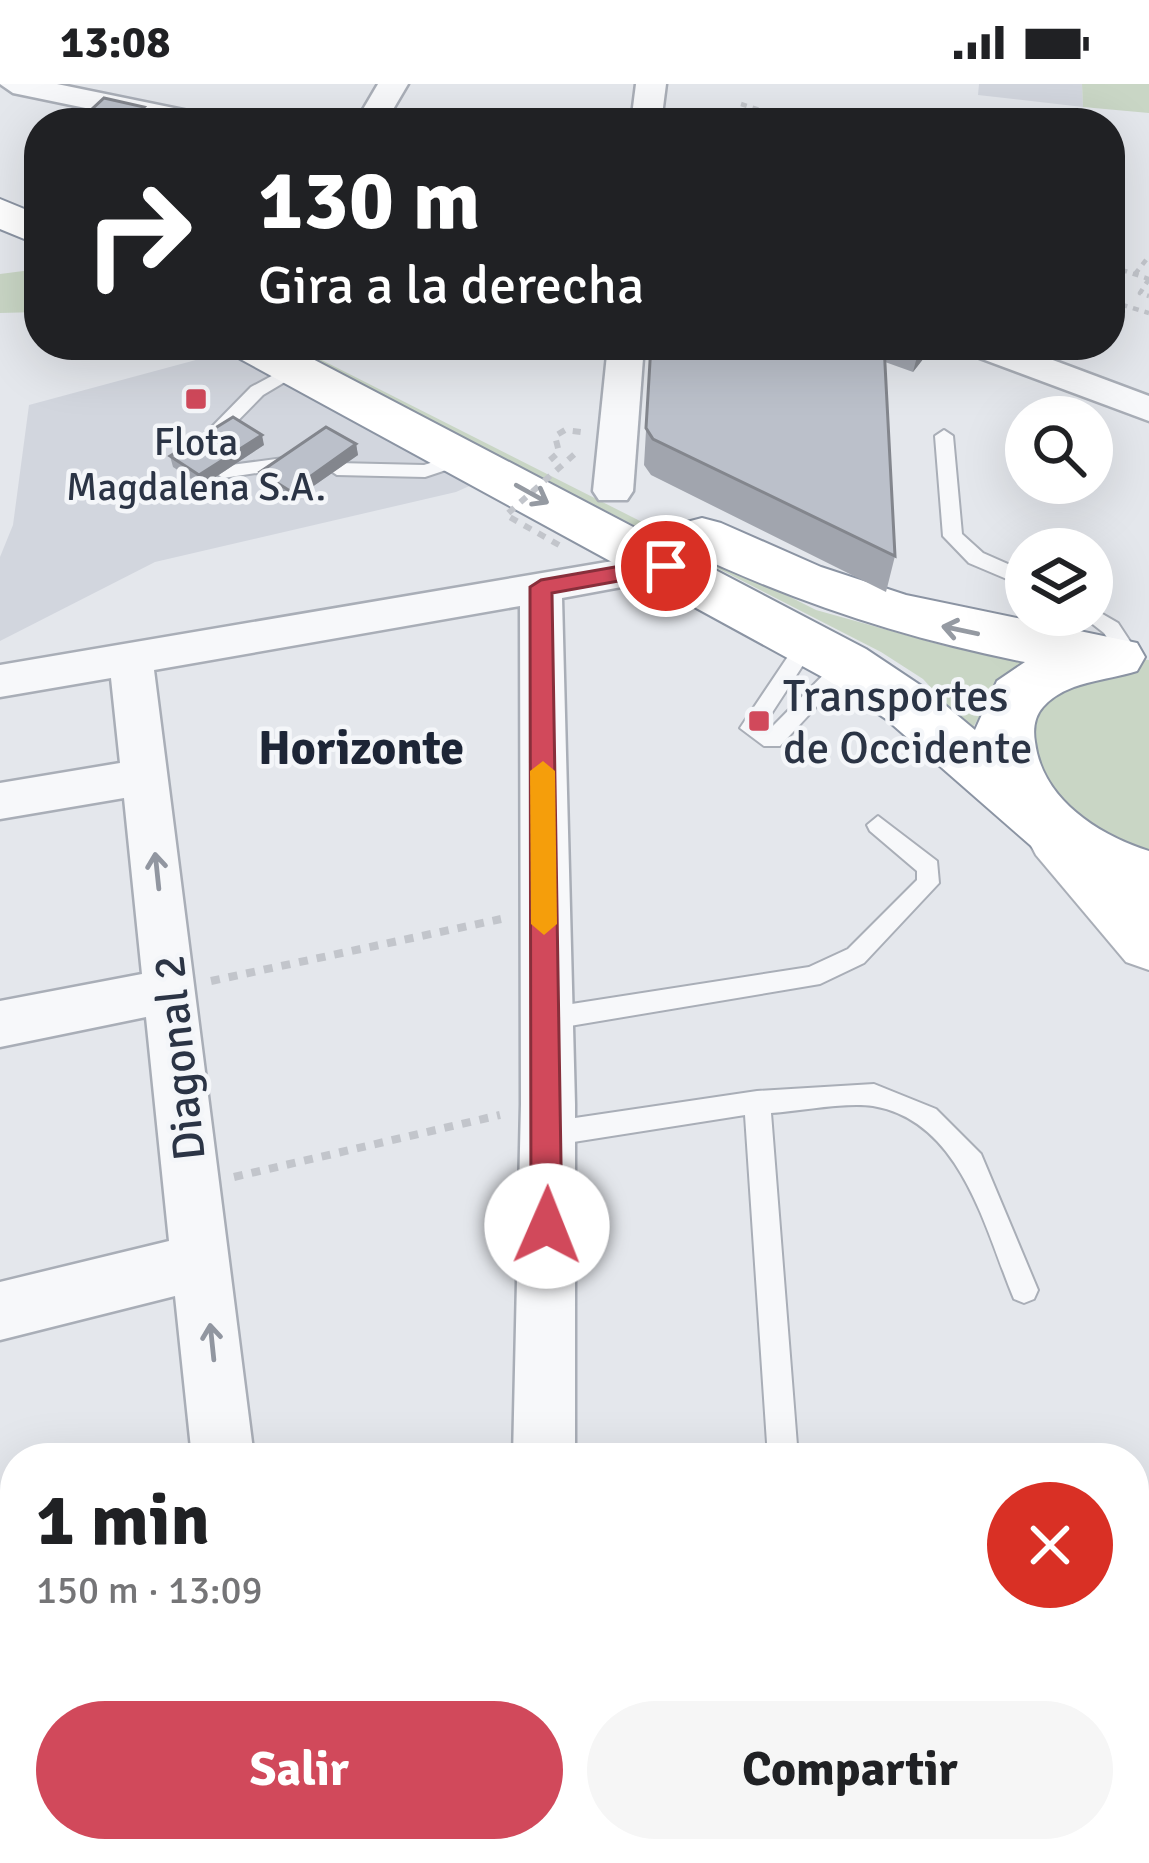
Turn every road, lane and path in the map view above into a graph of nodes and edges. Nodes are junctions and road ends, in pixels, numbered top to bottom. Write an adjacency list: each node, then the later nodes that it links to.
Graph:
1 (13, 84): 3 (street)
2 (741, 104): 4 (path)
3 (175, 108)
4 (754, 108)
5 (1149, 256): 7 (path)
6 (1125, 271): 7 (path)
7 (1135, 274): 8 (path)
8 (1149, 279): 9 (path)
9 (1149, 296)
10 (303, 360): 17 (lane)
11 (312, 360): 19 (main road)
12 (315, 360): 18 (main road)
13 (620, 360): 18 (street)
14 (1020, 360): 15 (street)
15 (1149, 409)
16 (944, 436): 25 (lane)
17 (203, 448)
18 (583, 457): 23 (path, bridge); 26 (main road, one-way to 18)
19 (465, 458): 21 (lane); 24 (main road, one-way to 24)
20 (291, 463): 22 (lane)
21 (337, 469)
22 (224, 472)
23 (550, 566): 24 (street); 27 (street); 34 (street)
24 (666, 566): 32 (main road)
25 (1005, 571)
26 (1122, 647): 32 (main road)
27 (131, 658): 28 (street); 29 (street, Diagonal 2)
28 (0, 681)
29 (147, 776): 30 (street); 36 (street, Diagonal 2, one-way to 29)
30 (0, 801)
31 (878, 825): 37 (lane)
32 (1046, 827): 33 (main road); 35 (main road)
33 (1149, 877)
34 (544, 910): 36 (path); 37 (street)
35 (1149, 943)
36 (171, 989): 38 (street); 41 (street, Diagonal 2)
37 (546, 1019): 40 (street)
38 (0, 1024)
39 (757, 1102): 40 (lane); 43 (lane); 47 (lane)
40 (548, 1119): 41 (path); 46 (street)
41 (192, 1187): 42 (street, Diagonal 2)
42 (203, 1261): 44 (street); 45 (street, Diagonal 2, one-way to 42)
43 (1024, 1290)
44 (0, 1311)
45 (222, 1443)
46 (544, 1443)
47 (782, 1443)

